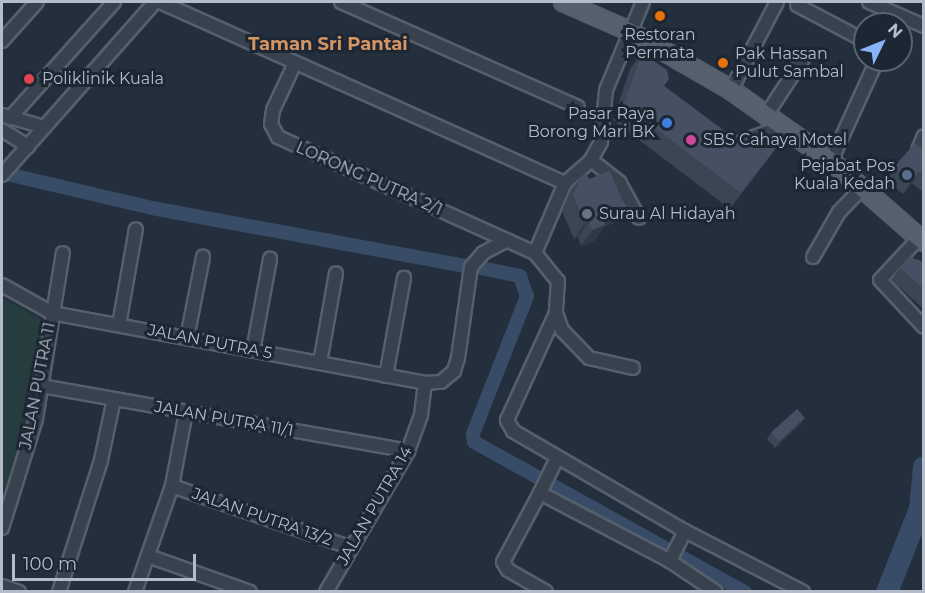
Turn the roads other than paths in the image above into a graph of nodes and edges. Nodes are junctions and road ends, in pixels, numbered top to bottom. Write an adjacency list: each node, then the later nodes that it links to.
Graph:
1 (37, 2): 14 (street)
2 (114, 2): 23 (street)
3 (155, 2): 25 (street)
4 (160, 2): 17 (street)
5 (342, 2): 21 (street)
6 (563, 2): 12 (main road)
7 (643, 2): 12 (street)
8 (777, 2): 20 (street)
9 (869, 2): 11 (street)
10 (797, 5): 13 (street)
11 (884, 12)
12 (629, 31): 15 (main road); 31 (street)
13 (853, 35)
14 (2, 41)
15 (660, 47): 18 (street); 20 (main road)
16 (804, 57): 22 (street)
17 (295, 63): 34 (street); 38 (street, LORONG PUTRA 2/1)
18 (661, 66)
19 (872, 72): 32 (street)
20 (730, 90): 22 (main road)
21 (578, 107)
22 (767, 114): 24 (main road)
23 (6, 116): 25 (street)
24 (784, 126): 28 (street); 32 (main road)
25 (44, 128): 29 (street)
26 (2, 130): 29 (street)
27 (924, 136): 30 (street)
28 (716, 137)
29 (28, 146): 33 (street)
30 (918, 150)
31 (591, 160): 34 (street); 36 (street)
32 (831, 161): 35 (main road)
33 (2, 175)
34 (565, 183): 41 (street)
35 (862, 188): 39 (main road); 44 (street)
36 (639, 218)
37 (136, 229): 52 (street)
38 (507, 240): 41 (street, LORONG PUTRA 2/1); 59 (street)
39 (921, 240): 42 (street)
40 (63, 253): 50 (street, JALAN PUTRA 11)
41 (535, 253): 51 (street)
42 (902, 255): 46 (street); 53 (street)
43 (203, 257): 54 (street)
44 (813, 257)
45 (270, 259): 55 (street)
46 (916, 267)
47 (336, 273): 56 (street)
48 (404, 278): 58 (street)
49 (2, 285): 50 (street, JALAN PUTRA 5)
50 (52, 313): 52 (street, JALAN PUTRA 5); 60 (street, JALAN PUTRA 11)
51 (556, 313): 57 (street); 64 (street)
52 (119, 325): 54 (street, JALAN PUTRA 5)
53 (924, 327)
54 (187, 338): 55 (street, JALAN PUTRA 5)
55 (254, 351): 56 (street, JALAN PUTRA 5)
56 (320, 363): 58 (street, JALAN PUTRA 5)
57 (633, 368)
58 (386, 375): 59 (street, JALAN PUTRA 5)
59 (425, 383): 63 (street, JALAN PUTRA 14)
60 (41, 386): 61 (street, JALAN PUTRA 11/1); 67 (street, JALAN PUTRA 11)
61 (114, 399): 62 (street, JALAN PUTRA 11/1); 75 (street)
62 (186, 412): 63 (street, JALAN PUTRA 11/1); 66 (street)
63 (408, 451): 70 (street, JALAN PUTRA 14)
64 (557, 458): 65 (street); 69 (street)
65 (544, 484): 72 (street); 79 (street)
66 (172, 486): 70 (street, JALAN PUTRA 13/2); 71 (street)
67 (4, 509): 68 (street, JALAN PUTRA 11)
68 (2, 528)
69 (686, 531): 72 (street); 81 (street)
70 (352, 548): 78 (street, JALAN PUTRA 14)
71 (148, 555): 76 (street); 77 (street)
72 (673, 556): 80 (street)
73 (2, 586): 74 (street)
74 (19, 591)
75 (59, 591)
76 (135, 591)
77 (250, 591)
78 (326, 591)
79 (546, 591)
80 (716, 591)
81 (803, 591)

